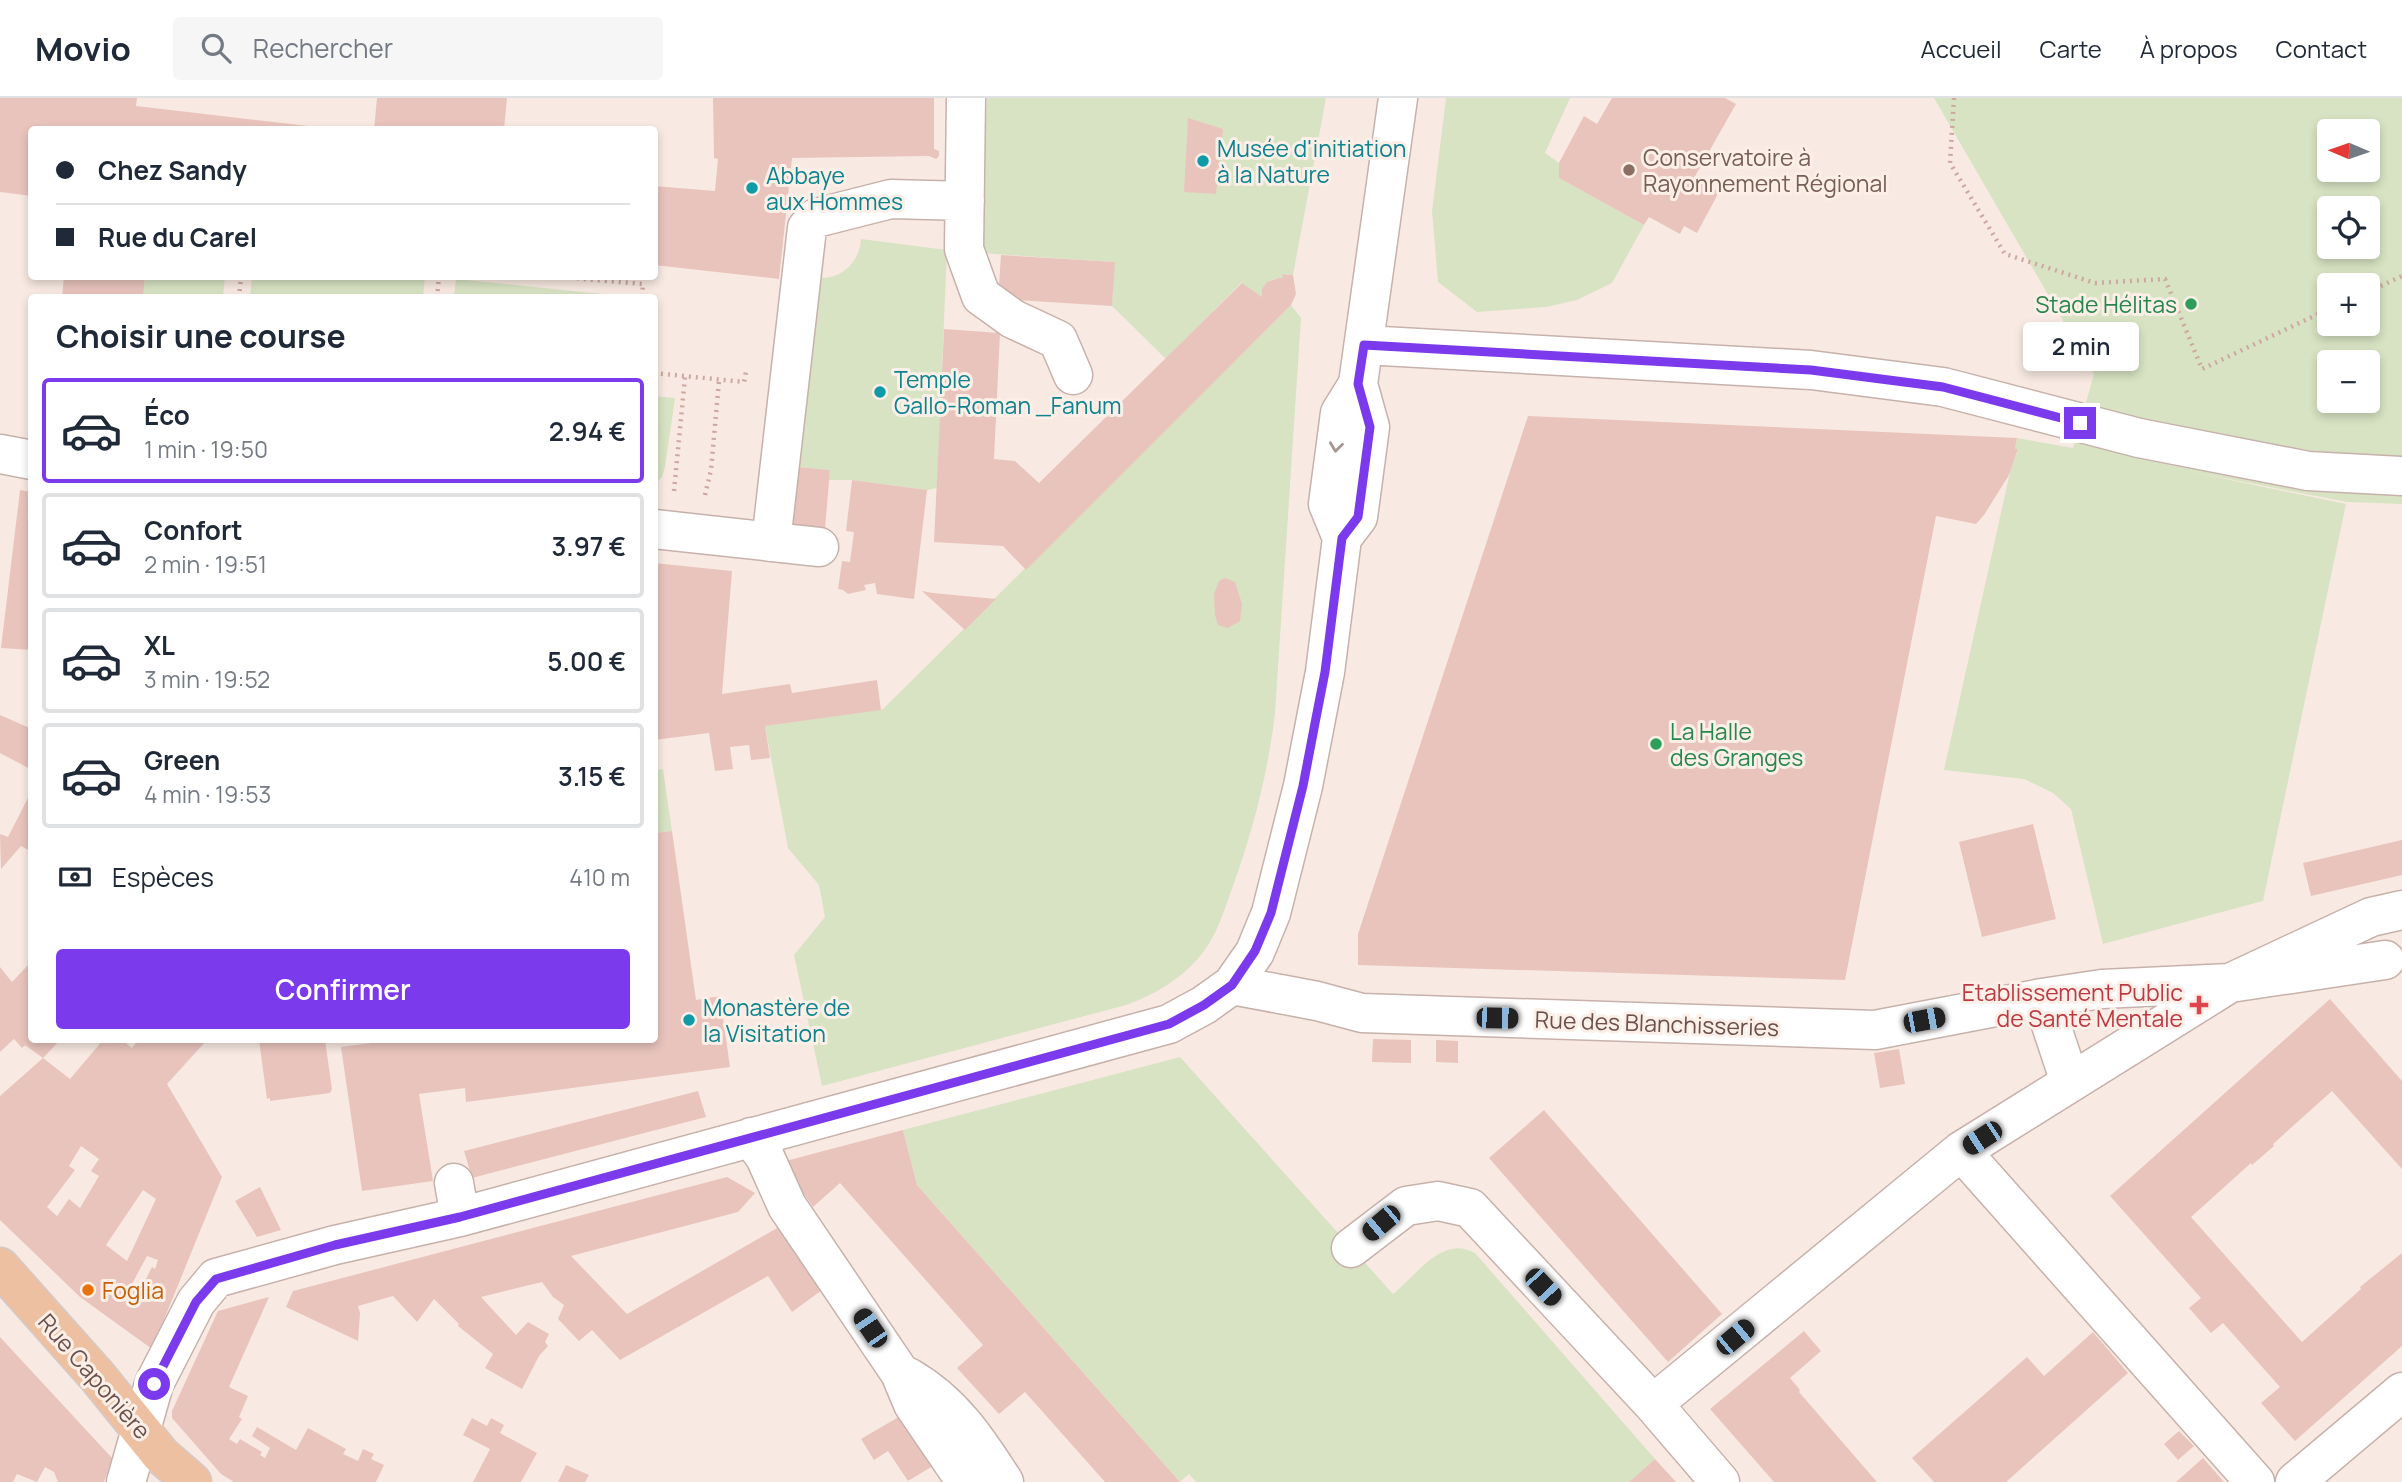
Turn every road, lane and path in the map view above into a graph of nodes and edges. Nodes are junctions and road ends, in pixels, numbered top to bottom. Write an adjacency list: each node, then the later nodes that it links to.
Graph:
1 (966, 98): 4 (street)
2 (1398, 98): 10 (street)
3 (1954, 98): 9 (path)
4 (965, 201): 13 (street); 21 (street)
5 (2402, 276): 7 (path)
6 (596, 280): 8 (path)
7 (2380, 286)
8 (642, 294)
9 (2317, 315)
10 (1364, 345): 18 (street); 26 (street)
11 (747, 369): 15 (path)
12 (658, 374): 14 (path)
13 (1073, 375)
14 (685, 377): 15 (path); 20 (path)
15 (719, 380): 19 (path)
16 (0, 454): 17 (street)
17 (28, 459)
18 (2402, 476)
19 (705, 499)
20 (662, 530): 21 (street)
21 (771, 542): 22 (street)
22 (818, 547)
23 (2402, 910): 25 (street)
24 (2385, 960): 25 (street, Rue des Blanchisseries)
25 (2230, 983): 27 (street, Rue des Blanchisseries); 28 (street)
26 (1232, 985): 27 (street, Rue des Blanchisseries); 29 (street)
27 (2042, 998): 28 (street)
28 (2070, 1082): 30 (street)
29 (751, 1137): 33 (street); 36 (street)
30 (1961, 1151): 35 (street); 42 (street)
31 (1351, 1248): 35 (street)
32 (0, 1267): 36 (main road, Rue Caponière)
33 (900, 1373): 39 (street); 40 (street)
34 (2402, 1392): 43 (street)
35 (1653, 1405): 41 (street)
36 (141, 1429): 37 (street); 38 (main road, Rue Caponière)
37 (126, 1482)
38 (192, 1482)
39 (966, 1482)
40 (1004, 1482)
41 (1720, 1482)
42 (2255, 1482)
43 (2295, 1482)

